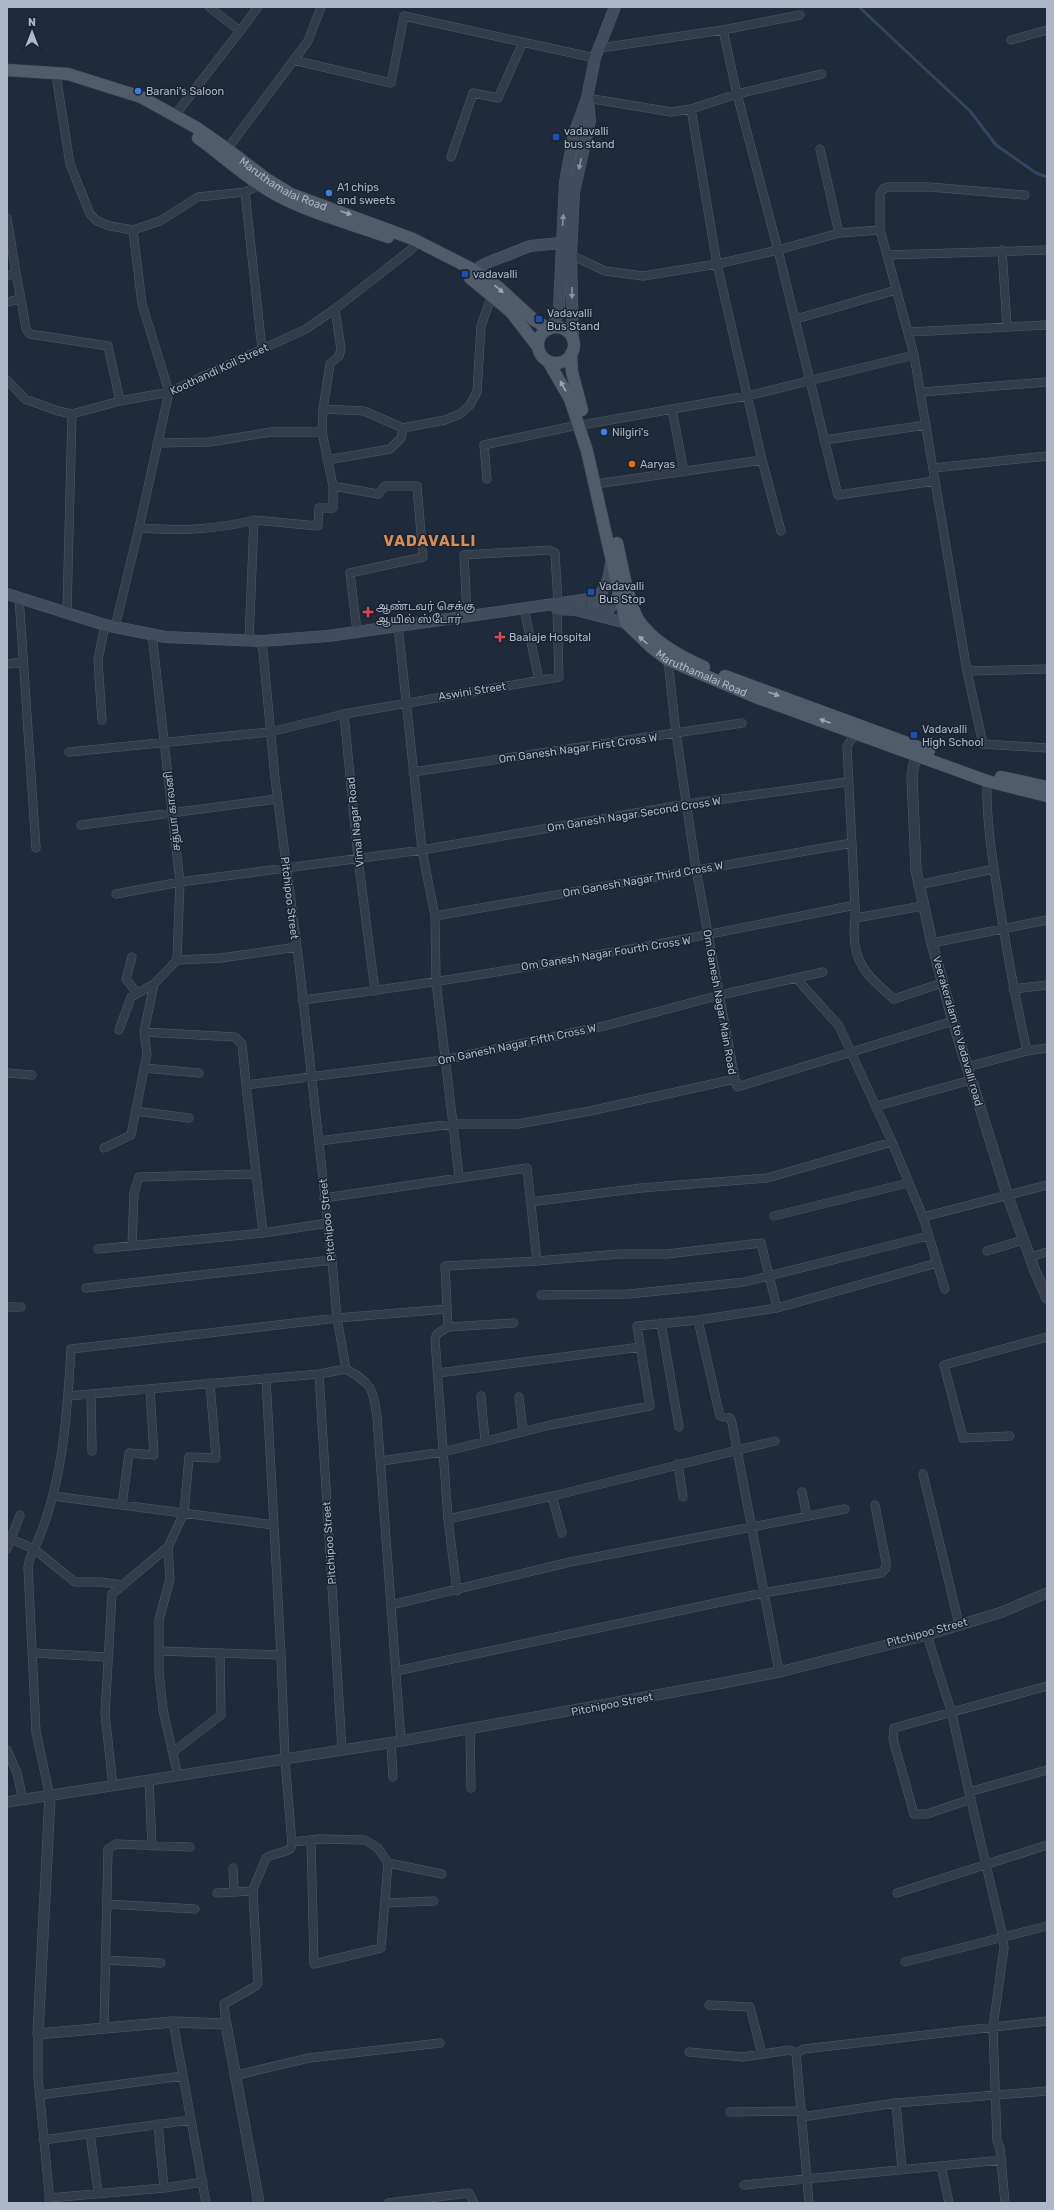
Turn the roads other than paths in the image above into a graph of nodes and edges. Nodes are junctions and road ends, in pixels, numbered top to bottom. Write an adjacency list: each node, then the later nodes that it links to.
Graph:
1 (209, 7): 10 (street)
2 (258, 7): 10 (street)
3 (321, 7): 14 (street)
4 (406, 7): 7 (street)
5 (615, 7): 13 (main road)
6 (800, 15): 8 (street)
7 (404, 16): 12 (street); 14 (street)
8 (723, 30): 13 (street); 19 (street)
9 (1047, 30): 11 (street)
10 (240, 31): 22 (street)
11 (1011, 40)
12 (523, 42): 13 (street); 25 (street)
13 (598, 53): 20 (main road)
14 (293, 60): 24 (street)
15 (7, 70): 22 (main road, Maruthamalai Road)
16 (822, 74): 19 (street)
17 (7, 77): 18 (main road, Maruthamalai Road)
18 (58, 81): 24 (main road, Maruthamalai Road); 30 (street)
19 (737, 94): 21 (street); 35 (street)
20 (587, 98): 21 (street); 33 (main road, one-way to 20); 38 (main road, one-way to 38)
21 (691, 109): 40 (street)
22 (175, 115): 24 (main road, Maruthamalai Road)
23 (820, 150): 32 (street)
24 (225, 152): 26 (main road, Maruthamalai Road); 42 (main road, Maruthamalai Road, one-way to 42)
25 (451, 157)
26 (260, 185): 27 (street); 34 (main road, Maruthamalai Road)
27 (246, 192): 30 (street); 56 (street)
28 (1025, 195): 31 (street)
29 (7, 218): 41 (street)
30 (133, 230): 63 (street)
31 (880, 230): 32 (street); 39 (street)
32 (839, 233): 35 (street)
33 (561, 244): 42 (main road); 52 (main road)
34 (413, 248): 42 (main road, Maruthamalai Road); 48 (street, Koothandi Koil Street)
35 (778, 250): 40 (street); 49 (street)
36 (1002, 250): 37 (street); 39 (street); 51 (street)
37 (1047, 250)
38 (571, 255): 40 (street); 54 (main road, one-way to 54)
39 (887, 255): 44 (street)
40 (717, 264): 65 (street)
41 (16, 273): 43 (street); 46 (street)
42 (471, 274): 45 (main road, Maruthamalai Road); 52 (main road, Maruthamalai Road, one-way to 52)
43 (7, 276)
44 (896, 290): 49 (street); 53 (street)
45 (492, 295): 55 (main road, Maruthamalai Road); 72 (street)
46 (21, 299): 47 (street); 66 (street)
47 (7, 302)
48 (335, 309): 56 (street, Koothandi Koil Street); 67 (street)
49 (796, 319): 61 (street)
50 (1047, 325): 51 (street)
51 (1007, 326): 53 (street)
52 (551, 328): 54 (main road); 55 (main road)
53 (909, 332): 58 (street)
54 (572, 340): 57 (main road)
55 (538, 346): 59 (main road)
56 (262, 348): 63 (street, Koothandi Koil Street)
57 (571, 354): 59 (main road); 70 (main road, Maruthamalai Road)
58 (914, 355): 61 (street); 64 (street)
59 (548, 361): 70 (main road, Maruthamalai Road, one-way to 59)
60 (7, 380): 69 (street, Koothandi Koil Street)
61 (809, 380): 65 (street); 74 (street)
62 (1047, 382): 64 (street)
63 (169, 392): 66 (street, Koothandi Koil Street); 75 (street)
64 (922, 392): 71 (street)
65 (747, 396): 68 (street); 78 (street)
66 (120, 401): 69 (street, Koothandi Koil Street)
67 (323, 409): 72 (street); 73 (street)
68 (672, 409): 70 (street); 80 (street)
69 (72, 414): 97 (street)
70 (582, 424): 81 (street); 83 (main road, Maruthamalai Road); 88 (main road, Maruthamalai Road)
71 (926, 426): 74 (street); 79 (street)
72 (403, 428): 77 (street)
73 (322, 432): 75 (street); 77 (street)
74 (824, 440): 82 (street)
75 (157, 444): 86 (street)
76 (1047, 456): 79 (street)
77 (327, 460): 84 (street)
78 (762, 460): 80 (street); 87 (street)
79 (934, 468): 82 (street)
80 (684, 472): 83 (street)
81 (487, 479)
82 (935, 481): 111 (street)
83 (603, 483): 89 (main road, Maruthamalai Road)
84 (333, 486): 85 (street); 103 (street)
85 (254, 520): 86 (street); 105 (street)
86 (139, 528): 102 (street)
87 (781, 531)
88 (612, 557): 92 (main road); 93 (main road, Maruthamalai Road)
89 (624, 572): 93 (main road); 98 (main road, Maruthamalai Road)
90 (7, 594): 91 (main road)
91 (19, 598): 97 (main road); 108 (street)
92 (596, 598): 93 (main road); 94 (main road)
93 (619, 598): 96 (main road); 98 (main road); 100 (main road, Maruthamalai Road)
94 (557, 606): 95 (main road); 96 (main road); 99 (street); 112 (street, Aswini Street)
95 (528, 608): 99 (main road); 112 (street)
96 (576, 610): 100 (main road)
97 (67, 611): 102 (main road)
98 (636, 614): 117 (main road, Maruthamalai Road, one-way to 117)
99 (467, 615): 101 (main road)
100 (626, 624): 107 (main road, Maruthamalai Road, one-way to 100)
101 (398, 625): 103 (main road); 113 (street)
102 (110, 626): 104 (main road); 115 (street)
103 (357, 631): 106 (main road)
104 (152, 634): 105 (main road); 120 (street, சத்யா காலனி)
105 (249, 640): 106 (main road)
106 (262, 641): 118 (street, Pitchipoo Street)
107 (668, 660): 117 (main road, Maruthamalai Road, one-way to 107); 119 (street, Om Ganesh Nagar Main Road)
108 (23, 662): 109 (street); 134 (street)
109 (7, 664)
110 (1047, 669): 111 (street)
111 (967, 671): 121 (street)
112 (539, 680): 113 (street, Aswini Street)
113 (406, 702): 114 (street); 124 (street)
114 (344, 714): 118 (street); 136 (street, Vimal Nagar Road)
115 (102, 720)
116 (742, 723): 119 (street, Om Ganesh Nagar First Cross W)
117 (858, 729): 123 (main road, Maruthamalai Road); 126 (street)
118 (270, 732): 120 (street); 129 (street, Pitchipoo Street)
119 (676, 733): 124 (street, Om Ganesh Nagar First Cross W); 130 (street, Om Ganesh Nagar Main Road)
120 (165, 742): 122 (street); 131 (street, சத்யா காலனி)
121 (1047, 748)
122 (69, 752)
123 (921, 753): 125 (main road, Maruthamalai Road); 127 (main road, Maruthamalai Road); 141 (street, Veerakeralam to Vadavalli road)
124 (413, 772): 135 (street)
125 (987, 781): 128 (main road, Maruthamalai Road); 139 (street)
126 (847, 782): 130 (street, Om Ganesh Nagar Second Cross W); 133 (street)
127 (1047, 787)
128 (1047, 796)
129 (278, 799): 131 (street); 137 (street, Pitchipoo Street)
130 (687, 804): 135 (street, Om Ganesh Nagar Second Cross W); 138 (street, Om Ganesh Nagar Main Road)
131 (173, 813): 132 (street); 140 (street, சத்யா காலனி)
132 (81, 825)
133 (852, 843): 138 (street, Om Ganesh Nagar Third Cross W); 143 (street)
134 (36, 848)
135 (422, 850): 136 (street, Om Ganesh Nagar Second Cross W); 145 (street)
136 (358, 858): 137 (street, Om Ganesh Nagar Second Cross W); 161 (street, Vimal Nagar Road)
137 (287, 869): 140 (street); 151 (street, Pitchipoo Street)
138 (696, 869): 145 (street, Om Ganesh Nagar Third Cross W); 149 (street, Om Ganesh Nagar Main Road)
139 (994, 869): 141 (street); 148 (street)
140 (180, 882): 142 (street); 153 (street, சத்யா காலனி)
141 (918, 885): 144 (street, Veerakeralam to Vadavalli road)
142 (116, 894)
143 (855, 905): 146 (street); 149 (street, Om Ganesh Nagar Fourth Cross W)
144 (922, 906): 146 (street); 150 (street, Veerakeralam to Vadavalli road)
145 (435, 916): 156 (street)
146 (856, 918): 157 (street)
147 (1047, 920): 148 (street)
148 (1003, 929): 150 (street); 160 (street)
149 (709, 935): 156 (street, Om Ganesh Nagar Fourth Cross W); 163 (street, Om Ganesh Nagar Main Road)
150 (932, 943): 157 (street, Veerakeralam to Vadavalli road)
151 (297, 947): 153 (street); 164 (street, Pitchipoo Street)
152 (132, 957): 162 (street)
153 (177, 960): 158 (street)
154 (823, 972): 155 (street, Om Ganesh Nagar Fifth Cross W)
155 (796, 978): 163 (street, Om Ganesh Nagar Fifth Cross W); 169 (street)
156 (436, 981): 161 (street, Om Ganesh Nagar Fourth Cross W); 171 (street)
157 (942, 983): 165 (street, Veerakeralam to Vadavalli road)
158 (154, 984): 162 (street); 167 (street)
159 (1047, 984): 160 (street)
160 (1013, 989): 170 (street)
161 (375, 991): 164 (street, Om Ganesh Nagar Fourth Cross W)
162 (137, 993): 166 (street)
163 (720, 995): 171 (street, Om Ganesh Nagar Fifth Cross W); 178 (street, Om Ganesh Nagar Main Road)
164 (302, 1000): 177 (street, Pitchipoo Street)
165 (953, 1021): 169 (street); 172 (street, Veerakeralam to Vadavalli road)
166 (119, 1030)
167 (144, 1032): 173 (street); 180 (street)
168 (1047, 1048): 170 (street)
169 (851, 1051): 178 (street); 181 (street)
170 (1027, 1051): 172 (street)
171 (444, 1060): 177 (street, Om Ganesh Nagar Fifth Cross W); 184 (street)
172 (967, 1067): 179 (street, Veerakeralam to Vadavalli road)
173 (144, 1068): 175 (street); 182 (street)
174 (7, 1073): 176 (street)
175 (199, 1073)
176 (32, 1075)
177 (312, 1076): 180 (street, Om Ganesh Nagar Fifth Cross W); 185 (street, Pitchipoo Street)
178 (735, 1080): 184 (street, Om Ganesh Nagar Main Road)
179 (971, 1080): 181 (street); 192 (street, Veerakeralam to Vadavalli road)
180 (246, 1085): 188 (street)
181 (877, 1106): 186 (street)
182 (135, 1111): 183 (street); 187 (street)
183 (189, 1118)
184 (453, 1124): 185 (street, Om Ganesh Nagar Main Road); 189 (street)
185 (319, 1141): 193 (street, Pitchipoo Street)
186 (892, 1142): 190 (street); 194 (street)
187 (104, 1148)
188 (256, 1174): 198 (street); 201 (street)
189 (459, 1177): 193 (street); 194 (street)
190 (908, 1183): 195 (street); 196 (street)
191 (1047, 1185): 192 (street)
192 (1007, 1194): 196 (street); 200 (street, Veerakeralam to Vadavalli road)
193 (324, 1198): 197 (street, Pitchipoo Street)
194 (530, 1202): 207 (street)
195 (774, 1216)
196 (923, 1217): 199 (street)
197 (328, 1223): 198 (street); 206 (street, Pitchipoo Street)
198 (263, 1233): 201 (street)
199 (928, 1236): 208 (street); 209 (street)
200 (1023, 1240): 203 (street); 205 (street, Veerakeralam to Vadavalli road)
201 (132, 1246): 202 (street)
202 (98, 1249)
203 (987, 1251)
204 (1047, 1252): 205 (street)
205 (1030, 1257): 213 (street, Veerakeralam to Vadavalli road)
206 (332, 1260): 210 (street); 218 (street, Pitchipoo Street)
207 (537, 1261): 209 (street); 217 (street)
208 (937, 1263): 211 (street); 216 (street)
209 (768, 1276): 212 (street); 216 (street)
210 (86, 1288)
211 (946, 1289)
212 (541, 1295)
213 (1047, 1298)
214 (7, 1307): 215 (street)
215 (20, 1307)
216 (777, 1308): 219 (street)
217 (447, 1309): 218 (street); 222 (street)
218 (337, 1318): 225 (street, Pitchipoo Street); 232 (street)
219 (698, 1320): 221 (street); 240 (street)
220 (514, 1323): 222 (street)
221 (661, 1323): 224 (street); 235 (street)
222 (448, 1327): 226 (street)
223 (1047, 1337): 237 (street)
224 (641, 1348): 226 (street); 236 (street)
225 (346, 1369): 227 (street); 243 (street)
226 (438, 1373): 242 (street)
227 (319, 1374): 228 (street); 283 (street, Pitchipoo Street)
228 (266, 1378): 229 (street); 257 (street)
229 (210, 1384): 230 (street); 253 (street)
230 (150, 1389): 231 (street); 250 (street)
231 (92, 1394): 232 (street); 241 (street)
232 (68, 1396): 247 (street)
233 (481, 1396): 239 (street)
234 (519, 1397): 236 (street)
235 (679, 1427)
236 (523, 1432): 239 (street)
237 (1010, 1436)
238 (775, 1441): 240 (street)
239 (485, 1442): 242 (street)
240 (737, 1449): 244 (street); 258 (street)
241 (92, 1451)
242 (443, 1452): 243 (street); 256 (street)
243 (381, 1461): 268 (street)
244 (678, 1464): 248 (street); 249 (street)
245 (923, 1474): 269 (street)
246 (802, 1492): 255 (street)
247 (54, 1496): 250 (street); 263 (street)
248 (552, 1496): 256 (street); 259 (street)
249 (683, 1497)
250 (122, 1505): 253 (street)
251 (875, 1505): 266 (street)
252 (845, 1509): 255 (street)
253 (184, 1513): 257 (street); 261 (street)
254 (20, 1515): 260 (street)
255 (807, 1516): 258 (street)
256 (448, 1519): 265 (street)
257 (274, 1525): 274 (street)
258 (751, 1526): 265 (street); 266 (street)
259 (562, 1533)
260 (11, 1539): 262 (street); 263 (street)
261 (168, 1547): 264 (street); 271 (street)
262 (7, 1549)
263 (34, 1549): 264 (street); 272 (street)
264 (124, 1585): 275 (street)
265 (457, 1590): 268 (street)
266 (763, 1592): 276 (street); 277 (street)
267 (1047, 1593): 269 (street, Pitchipoo Street)
268 (391, 1605): 276 (street)
269 (959, 1624): 270 (street, Pitchipoo Street)
270 (927, 1635): 277 (street, Pitchipoo Street); 279 (street)
271 (159, 1651): 273 (street); 284 (street)
272 (33, 1653): 275 (street); 293 (street)
273 (220, 1653): 274 (street); 284 (street)
274 (281, 1655): 285 (street)
275 (107, 1657): 290 (street)
276 (396, 1671): 281 (street)
277 (779, 1672): 280 (street, Pitchipoo Street)
278 (1047, 1686): 279 (street)
279 (952, 1714): 292 (street); 292 (street)
280 (470, 1730): 281 (street, Pitchipoo Street); 291 (street)
281 (396, 1742): 283 (street, Pitchipoo Street); 288 (street)
282 (7, 1750): 294 (street)
283 (342, 1750): 285 (street)
284 (173, 1752): 287 (street)
285 (285, 1760): 287 (street); 297 (street)
286 (1047, 1770): 292 (street)
287 (178, 1776): 289 (street)
288 (393, 1777)
289 (149, 1780): 290 (street); 299 (street)
290 (113, 1786): 293 (street)
291 (471, 1788)
292 (970, 1796): 302 (street)
293 (50, 1797): 294 (street); 324 (street)
294 (23, 1800): 295 (street)
295 (7, 1802)
296 (310, 1840): 297 (street); 301 (street); 310 (street)
297 (292, 1842): 305 (street)
298 (1047, 1845): 302 (street)
299 (152, 1846): 300 (street); 311 (street)
300 (190, 1847)
301 (388, 1863): 304 (street); 310 (street)
302 (988, 1865): 308 (street); 314 (street)
303 (232, 1868): 306 (street)
304 (442, 1874)
305 (253, 1891): 306 (street); 321 (street)
306 (234, 1892): 307 (street)
307 (217, 1893)
308 (897, 1893)
309 (434, 1901): 310 (street)
310 (385, 1903)
311 (106, 1904): 312 (street); 315 (street)
312 (195, 1909)
313 (1047, 1926): 314 (street)
314 (1003, 1937): 317 (street); 322 (street)
315 (105, 1960): 316 (street); 323 (street)
316 (161, 1962)
317 (905, 1962)
318 (709, 2005): 328 (street)
319 (1047, 2021): 322 (street)
320 (173, 2022): 321 (street); 323 (street); 330 (street)
321 (226, 2024): 329 (street)
322 (993, 2027): 327 (street); 332 (street)
323 (104, 2028): 324 (street)
324 (38, 2034): 333 (street)
325 (440, 2043): 329 (street)
326 (690, 2052): 328 (street)
327 (796, 2053): 328 (street); 336 (street)
328 (762, 2054)
329 (237, 2075): 352 (street)
330 (183, 2076): 333 (street); 337 (street)
331 (1047, 2091): 332 (street)
332 (995, 2094): 334 (street); 341 (street)
333 (40, 2095): 340 (street)
334 (896, 2103): 336 (street); 343 (street)
335 (730, 2112): 336 (street)
336 (802, 2114): 344 (street)
337 (191, 2120): 338 (street); 345 (street)
338 (158, 2124): 339 (street); 347 (street)
339 (90, 2134): 340 (street); 348 (street)
340 (43, 2140): 349 (street)
341 (1002, 2160): 342 (street); 357 (street)
342 (942, 2166): 343 (street); 356 (street)
343 (902, 2169): 344 (street)
344 (806, 2179): 346 (street); 355 (street)
345 (203, 2182): 347 (street); 351 (street)
346 (744, 2185)
347 (164, 2188): 348 (street)
348 (98, 2192): 349 (street)
349 (50, 2200)
350 (437, 2200): 353 (street); 354 (street)
351 (206, 2203)
352 (259, 2203)
353 (388, 2203)
354 (474, 2203)
355 (809, 2203)
356 (949, 2203)
357 (1005, 2203)

